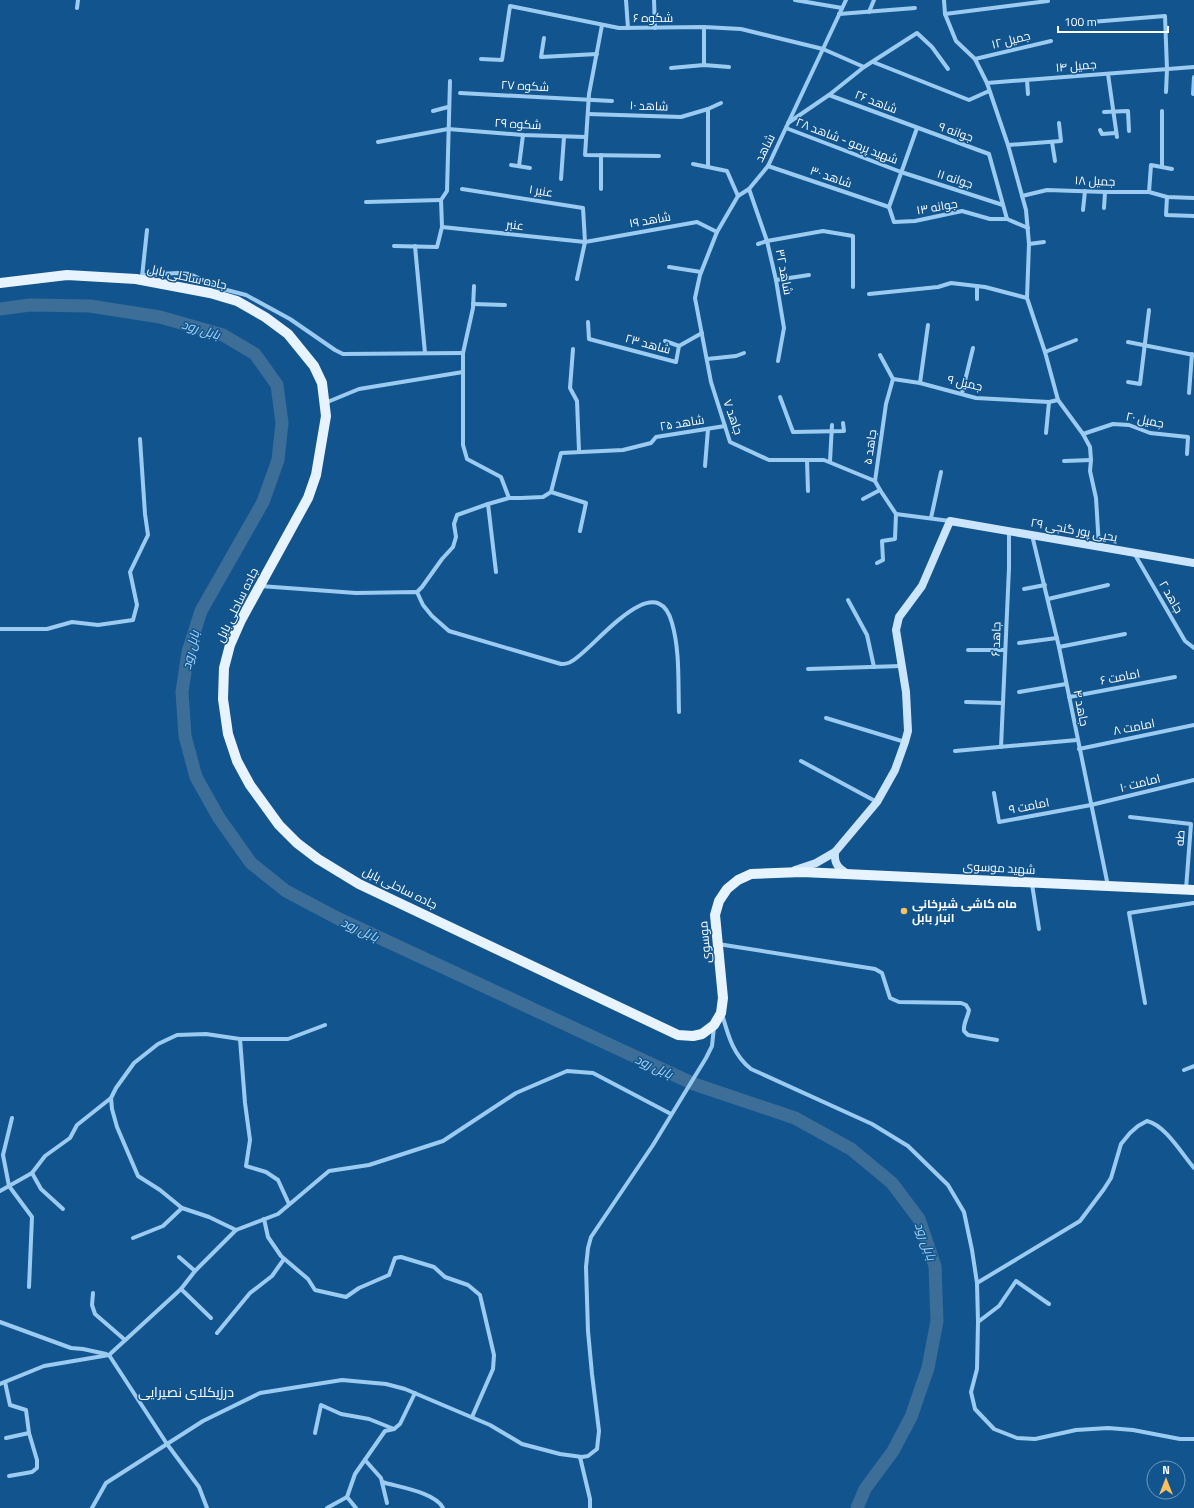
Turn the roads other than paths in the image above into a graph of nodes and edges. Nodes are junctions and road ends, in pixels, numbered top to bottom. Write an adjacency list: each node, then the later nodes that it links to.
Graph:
1 (78, 0): 9 (street)
2 (626, 0): 18 (street)
3 (654, 0): 19 (street)
4 (795, 0): 10 (street)
5 (846, 0): 10 (street, شاهد)
6 (874, 0): 12 (street)
7 (944, 0): 14 (street)
8 (1048, 1): 14 (street)
9 (77, 8)
10 (842, 8): 13 (street, شاهد)
11 (915, 8): 12 (street)
12 (869, 12): 13 (street)
13 (839, 14): 22 (street, شاهد)
14 (945, 14): 25 (street)
15 (1091, 22): 33 (street)
16 (602, 25): 18 (street, شکوه ۶); 23 (street); 24 (street, شکوه ۶)
17 (704, 27): 19 (street, شکوه ۶); 22 (street, شکوه ۶); 27 (street)
18 (628, 28): 19 (street, شکوه ۶)
19 (655, 28)
20 (544, 38): 23 (street)
21 (1051, 41): 25 (street, جمیل ۱۲)
22 (823, 49): 29 (street, شکوه ۶); 55 (street, شاهد)
23 (596, 54): 45 (street)
24 (481, 59)
25 (976, 59): 38 (street)
26 (873, 62): 29 (street); 32 (street); 39 (street)
27 (704, 65): 28 (street); 31 (street)
28 (729, 67)
29 (864, 67): 44 (street)
30 (1194, 67): 33 (street, جمیل ۱۴)
31 (671, 68)
32 (948, 69)
33 (1168, 69): 34 (street, جمیل ۱۴); 40 (street)
34 (1108, 74): 36 (street, جمیل ۱۴); 51 (street)
35 (1194, 77): 43 (street)
36 (1027, 80): 38 (street, جمیل ۱۴); 42 (street)
37 (450, 81): 48 (street)
38 (987, 83): 39 (street)
39 (990, 91): 67 (street)
40 (1166, 92)
41 (460, 93): 45 (street, شکوه ۲۷)
42 (1028, 94)
43 (1192, 94)
44 (829, 95): 55 (street); 58 (street, شاهد ۲۶)
45 (589, 100): 46 (street, شکوه ۲۷); 54 (street)
46 (612, 100)
47 (721, 103): 49 (street, شاهد ۱۰)
48 (448, 107): 50 (street); 59 (street)
49 (708, 109): 54 (street, شاهد ۱۰); 74 (street)
50 (432, 111)
51 (1113, 111): 53 (street); 60 (street); 61 (street)
52 (1162, 111): 76 (street)
53 (1104, 112)
54 (588, 114): 64 (street)
55 (788, 123): 57 (street, شاهد)
56 (1059, 123): 66 (street)
57 (786, 128): 75 (street, شاهد); 79 (street, شهید پرمو - شاهد ۲۸)
58 (917, 128): 79 (street); 93 (street, جوانه ۹)
59 (448, 130): 62 (street, شکوه ۲۹); 65 (street, شکوه ۲۹); 91 (street)
60 (1100, 130)
61 (1130, 131)
62 (523, 135): 63 (street, شکوه ۲۹); 73 (street)
63 (564, 136): 64 (street, شکوه ۲۹); 80 (street)
64 (586, 137): 68 (street)
65 (378, 142)
66 (1052, 142): 67 (street); 70 (street)
67 (1008, 145): 88 (street)
68 (601, 155): 69 (street); 83 (street)
69 (659, 156)
70 (1055, 161)
71 (693, 164): 74 (street)
72 (511, 165): 73 (street)
73 (519, 166): 77 (street)
74 (708, 166): 87 (street)
75 (768, 166): 81 (street, شاهد); 94 (street, شاهد ۳۰)
76 (1162, 167): 78 (street); 86 (street)
77 (530, 168)
78 (1172, 169)
79 (901, 172): 93 (street, جوانه ۱۱); 94 (street)
80 (561, 178)
81 (749, 188): 87 (street, شاهد); 103 (street, شاهد ۳۲)
82 (462, 189): 104 (street, عنیر ۱)
83 (601, 189)
84 (1085, 192): 85 (street, جمیل ۱۸); 88 (street, جمیل ۱۸); 96 (street)
85 (1105, 192): 86 (street, جمیل ۱۸); 95 (street)
86 (1149, 192): 89 (street, جمیل ۱۸)
87 (738, 196): 102 (street, شاهد)
88 (1022, 196): 100 (street)
89 (1167, 197): 90 (street, جمیل ۱۸); 97 (street)
90 (1194, 198)
91 (441, 200): 92 (street); 99 (street)
92 (366, 202)
93 (1003, 205): 98 (street)
94 (889, 207): 98 (street, جوانه ۱۳)
95 (1104, 208)
96 (1083, 210)
97 (1194, 216)
98 (1007, 219): 100 (street)
99 (442, 227): 104 (street, عنبر); 109 (street)
100 (1028, 228): 107 (street)
101 (147, 230): 113 (street)
102 (717, 232): 104 (street, شاهد ۱۹); 111 (street, شاهد)
103 (767, 241): 106 (street); 115 (street, شاهد ۳۲); 119 (street)
104 (585, 242): 114 (street)
105 (1044, 242): 107 (street)
106 (758, 244)
107 (1029, 244): 122 (street)
108 (394, 246): 109 (street)
109 (415, 246): 138 (street)
110 (669, 267): 111 (street)
111 (701, 272): 121 (street, شاهد)
112 (809, 275): 115 (street)
113 (142, 277): 116 (main road, جاده ساحلی بابل); 138 (street); 154 (main road, جاده ساحلی بابل)
114 (577, 279)
115 (776, 280): 144 (street, شاهد ۳۲)
116 (0, 283)
117 (474, 286): 124 (street)
118 (977, 286): 120 (street); 122 (street); 123 (street)
119 (853, 287)
120 (869, 294)
121 (695, 298): 129 (street, جاهد ۷)
122 (1027, 298): 137 (street)
123 (977, 300)
124 (473, 304): 125 (street); 139 (street)
125 (505, 305)
126 (1149, 310): 134 (street)
127 (588, 322): 133 (street, شاهد ۲۳)
128 (928, 325): 148 (street)
129 (702, 333): 133 (street, شاهد ۲۳); 143 (street, جاهد ۷)
130 (1076, 340): 137 (street)
131 (664, 341): 133 (street)
132 (1128, 342): 134 (street)
133 (679, 346)
134 (1145, 346): 142 (street); 147 (street)
135 (973, 348): 149 (street)
136 (573, 349): 163 (street)
137 (1045, 352): 152 (street)
138 (425, 353): 139 (street)
139 (463, 353): 145 (street)
140 (744, 353): 143 (street)
141 (880, 355): 146 (street)
142 (1193, 355): 150 (street)
143 (707, 359): 157 (street, جاهد ۷)
144 (778, 361)
145 (463, 372): 154 (street); 175 (street)
146 (893, 379): 148 (street, جمیل ۹); 171 (street, جاهد ۵)
147 (1128, 382)
148 (920, 383): 149 (street, جمیل ۹)
149 (962, 393): 153 (street, جمیل ۹)
150 (1189, 393)
151 (780, 397): 159 (street)
152 (1058, 400): 153 (street, جمیل ۹); 161 (street)
153 (1049, 402): 160 (street)
154 (324, 403): 191 (main road, جاده ساحلی بابل)
155 (843, 423): 159 (street)
156 (832, 425): 159 (street)
157 (725, 426): 158 (street, شاهد ۲۵); 165 (street, جاهد ۷)
158 (708, 429): 163 (street, شاهد ۲۵); 169 (street)
159 (832, 431): 167 (street)
160 (1046, 433)
161 (1083, 434): 164 (street, جمیل ۲۰); 166 (street)
162 (140, 439): 196 (street)
163 (580, 451): 174 (street, شاهد ۲۵)
164 (1187, 454)
165 (807, 460): 167 (street, جاهد ۷); 173 (street)
166 (1091, 460): 168 (street); 184 (street)
167 (830, 461): 171 (street, جاهد ۷)
168 (1064, 461)
169 (705, 466)
170 (941, 472): 179 (street)
171 (875, 481): 172 (street, جاهد ۵)
172 (880, 490): 176 (street); 178 (street, جاهد ۵)
173 (808, 491)
174 (551, 492): 175 (street); 181 (street)
175 (509, 498): 177 (street)
176 (864, 499)
177 (488, 504): 188 (street); 193 (street)
178 (896, 514): 179 (street); 186 (street)
179 (931, 518): 180 (street)
180 (950, 521): 182 (main road, یحیی پور گنجی ۲۹); 204 (main road)
181 (580, 531)
182 (1009, 531): 183 (main road, یحیی پور گنجی ۲۹); 203 (street, جاهد ۶)
183 (1032, 535): 184 (main road, یحیی پور گنجی ۲۹); 189 (street, جاهد ۴)
184 (1099, 547): 185 (main road, یحیی پور گنجی ۲۹)
185 (1134, 553): 187 (main road, یحیی پور گنجی ۲۹); 201 (street, جاهد ۲)
186 (878, 563)
187 (1194, 563)
188 (496, 572)
189 (1045, 585): 192 (street); 194 (street, جاهد ۴)
190 (1108, 585): 194 (street)
191 (260, 586): 193 (street); 241 (main road, جاده ساحلی بابل)
192 (1024, 589)
193 (417, 592): 213 (street)
194 (1048, 599): 198 (street, جاهد ۴)
195 (848, 600): 205 (street)
196 (0, 629)
197 (1125, 634): 200 (street)
198 (1057, 638): 199 (street); 200 (street, جاهد ۴)
199 (1019, 643)
200 (1059, 647): 208 (street, جاهد ۴)
201 (1194, 648)
202 (968, 650): 203 (street)
203 (1005, 650): 212 (street, جاهد ۶)
204 (901, 666): 205 (street); 217 (main road)
205 (874, 667): 206 (street)
206 (808, 669)
207 (1175, 677): 210 (street, امامت ۶)
208 (1066, 684): 209 (street); 210 (street, جاهد ۴)
209 (1019, 692)
210 (1069, 697): 216 (street, جاهد ۴)
211 (966, 702): 212 (street)
212 (1003, 703): 218 (street, جاهد ۶)
213 (679, 712)
214 (826, 718): 217 (street)
215 (1194, 725): 219 (street, امامت ۸)
216 (1077, 740): 218 (street); 219 (street, جاهد ۴)
217 (905, 742): 224 (main road)
218 (1001, 747): 220 (street)
219 (1079, 749): 225 (street, جاهد ۴)
220 (955, 751)
221 (801, 761): 224 (street)
222 (1194, 780): 225 (street, امامت ۱۰)
223 (994, 794): 225 (street, امامت ۹)
224 (877, 802): 228 (main road)
225 (1091, 805): 233 (street, جاهد ۴)
226 (1130, 817): 227 (street, طه)
227 (1192, 824): 234 (street, طه)
228 (835, 852): 230 (main road); 231 (main road)
229 (802, 872): 230 (main road, موسوی); 231 (main road, شهید موسوی)
230 (780, 873): 237 (main road, موسوی)
231 (849, 874): 232 (main road, شهید موسوی)
232 (1032, 883): 233 (main road, شهید موسوی); 236 (street)
233 (1108, 886): 234 (main road, شهید موسوی)
234 (1190, 890)
235 (1194, 903): 238 (street)
236 (1039, 929)
237 (717, 944): 239 (main road, موسوی); 243 (street)
238 (1145, 1003)
239 (721, 1013): 241 (main road, موسوی); 262 (street)
240 (325, 1025): 242 (street)
241 (714, 1025): 247 (street)
242 (240, 1040): 246 (street); 253 (street)
243 (997, 1040)
244 (1194, 1066): 245 (street)
245 (1184, 1070)
246 (112, 1098): 250 (street); 254 (street)
247 (671, 1114): 253 (street); 283 (street)
248 (12, 1118): 251 (street)
249 (1194, 1168): 262 (street)
250 (32, 1173): 251 (street); 255 (street)
251 (9, 1186): 252 (street); 263 (street)
252 (0, 1190)
253 (289, 1204): 256 (street)
254 (182, 1208): 257 (street); 258 (street)
255 (63, 1209)
256 (264, 1219): 257 (street); 260 (street)
257 (236, 1230): 261 (street)
258 (133, 1238)
259 (179, 1257): 261 (street)
260 (284, 1259): 270 (street); 276 (street)
261 (195, 1271): 264 (street)
262 (977, 1283): 269 (street)
263 (29, 1287)
264 (181, 1289): 267 (street); 271 (street)
265 (93, 1293): 271 (street)
266 (1049, 1304): 269 (street)
267 (211, 1318)
268 (0, 1322): 272 (street)
269 (978, 1322): 281 (street)
270 (217, 1334)
271 (125, 1340): 272 (street)
272 (109, 1355): 273 (street); 282 (street)
273 (5, 1382): 274 (street); 278 (street)
274 (0, 1384)
275 (415, 1393): 276 (street); 277 (street); 282 (street)
276 (472, 1417): 283 (street)
277 (394, 1429): 279 (street); 284 (street)
278 (29, 1433): 280 (street); 285 (street)
279 (314, 1433)
280 (6, 1438)
281 (1194, 1439)
282 (167, 1444): 289 (street); 290 (street)
283 (580, 1457): 294 (street)
284 (365, 1460): 286 (street); 287 (street)
285 (9, 1476)
286 (382, 1482): 288 (street); 293 (street)
287 (347, 1497): 291 (street); 292 (street)
288 (387, 1504)
289 (92, 1508)
290 (208, 1508)
291 (326, 1508)
292 (356, 1508)
293 (443, 1508)
294 (590, 1508)

